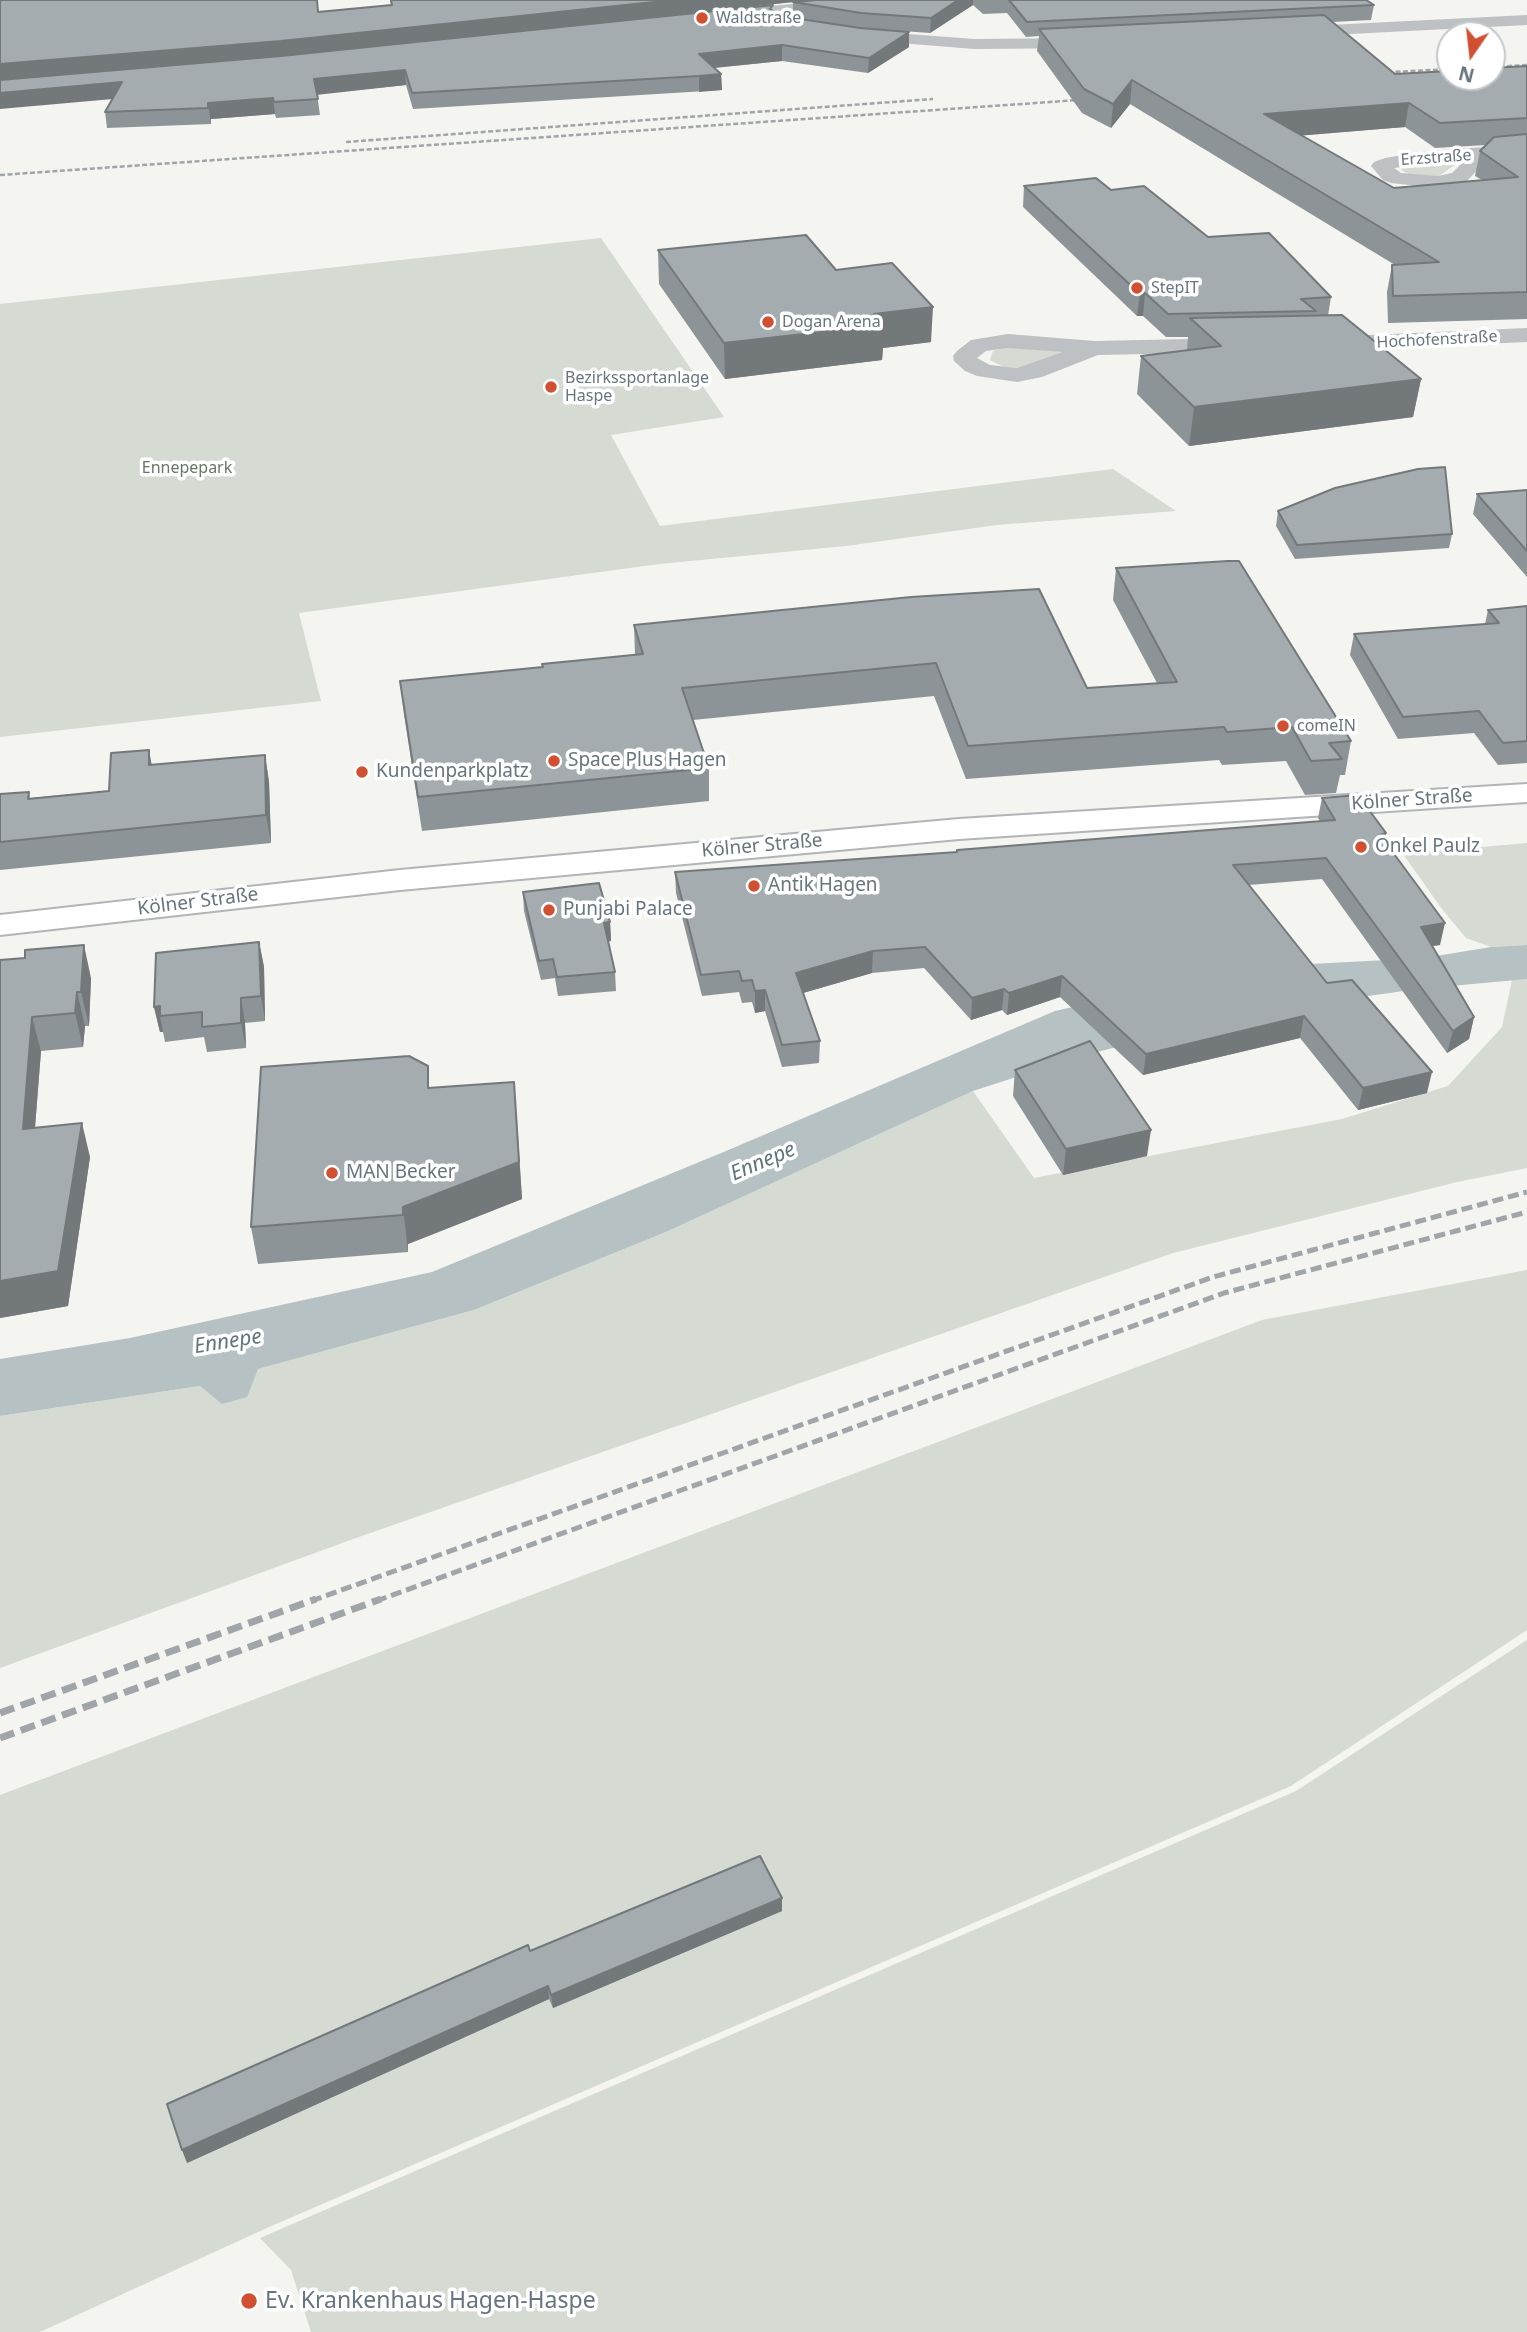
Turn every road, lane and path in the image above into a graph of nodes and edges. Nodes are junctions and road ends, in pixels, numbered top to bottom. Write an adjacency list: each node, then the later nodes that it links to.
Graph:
1 (884, 0): 2 (street)
2 (760, 12): 3 (street); 5 (street)
3 (702, 18)
4 (1527, 20): 7 (street)
5 (801, 27)
6 (837, 33): 8 (street)
7 (1279, 33)
8 (1101, 43)
9 (1527, 150): 10 (street, Erzstraße)
10 (1481, 155)
11 (1527, 335): 12 (street, Hochofenstraße)
12 (1301, 344)
13 (1263, 345): 14 (street)
14 (1095, 348)
15 (1527, 793): 16 (main road, Kölner Straße)
16 (0, 925)

